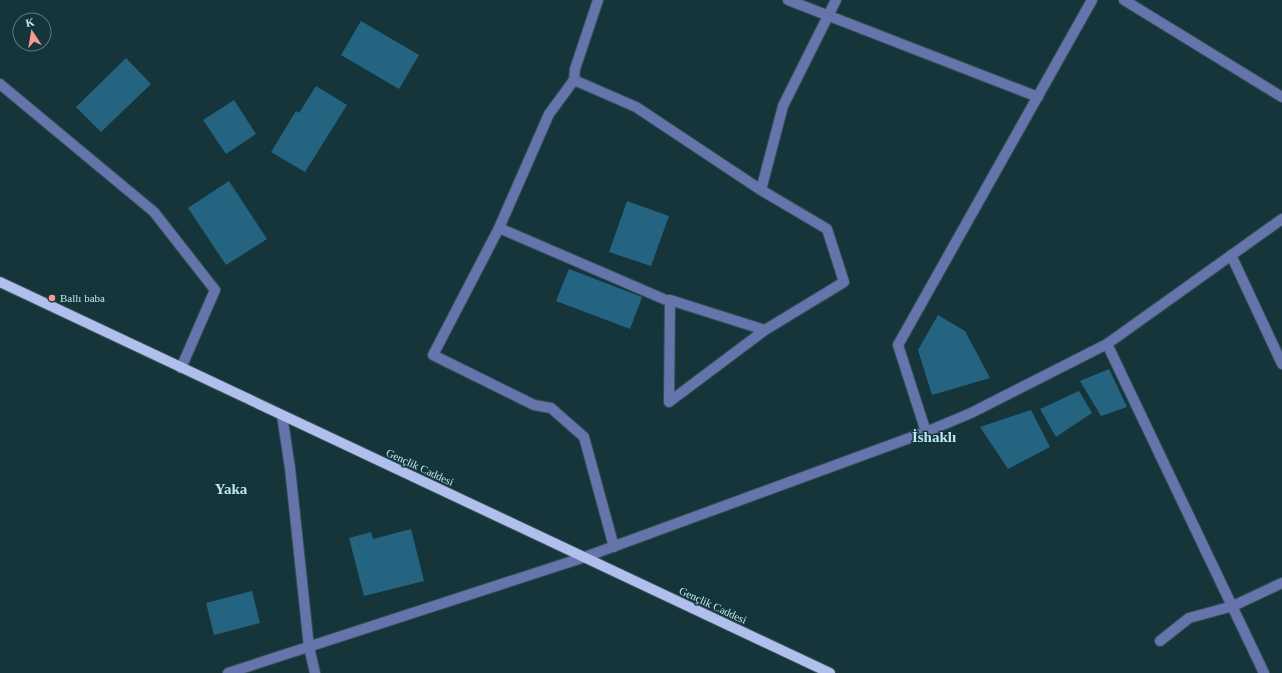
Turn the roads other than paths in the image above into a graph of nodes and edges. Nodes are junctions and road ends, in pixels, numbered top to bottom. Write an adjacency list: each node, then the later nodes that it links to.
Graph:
1 (598, 0): 7 (street)
2 (788, 0): 6 (street)
3 (836, 0): 6 (street)
4 (1092, 0): 10 (street)
5 (1124, 0): 9 (street)
6 (828, 16): 10 (street); 11 (street)
7 (574, 80): 11 (street); 13 (street)
8 (0, 84): 20 (street)
9 (1282, 97)
10 (1038, 98): 22 (street)
11 (761, 190): 17 (street)
12 (1282, 219): 14 (street)
13 (499, 228): 16 (street); 23 (street)
14 (1231, 255): 18 (street); 19 (street)
15 (0, 282): 20 (main road, Gençlik Caddesi)
16 (670, 300): 17 (street); 17 (street)
17 (765, 330)
18 (1107, 344): 22 (street); 26 (street)
19 (1282, 364)
20 (181, 368): 21 (main road, Gençlik Caddesi)
21 (282, 415): 24 (main road, Gençlik Caddesi); 28 (street)
22 (926, 432): 23 (street)
23 (614, 547): 24 (street)
24 (584, 558): 28 (street); 31 (main road, Gençlik Caddesi)
25 (1282, 583): 26 (street)
26 (1233, 606): 27 (street); 32 (street)
27 (1160, 641)
28 (309, 647): 29 (street); 30 (street)
29 (228, 673)
30 (315, 673)
31 (830, 673)
32 (1264, 673)

